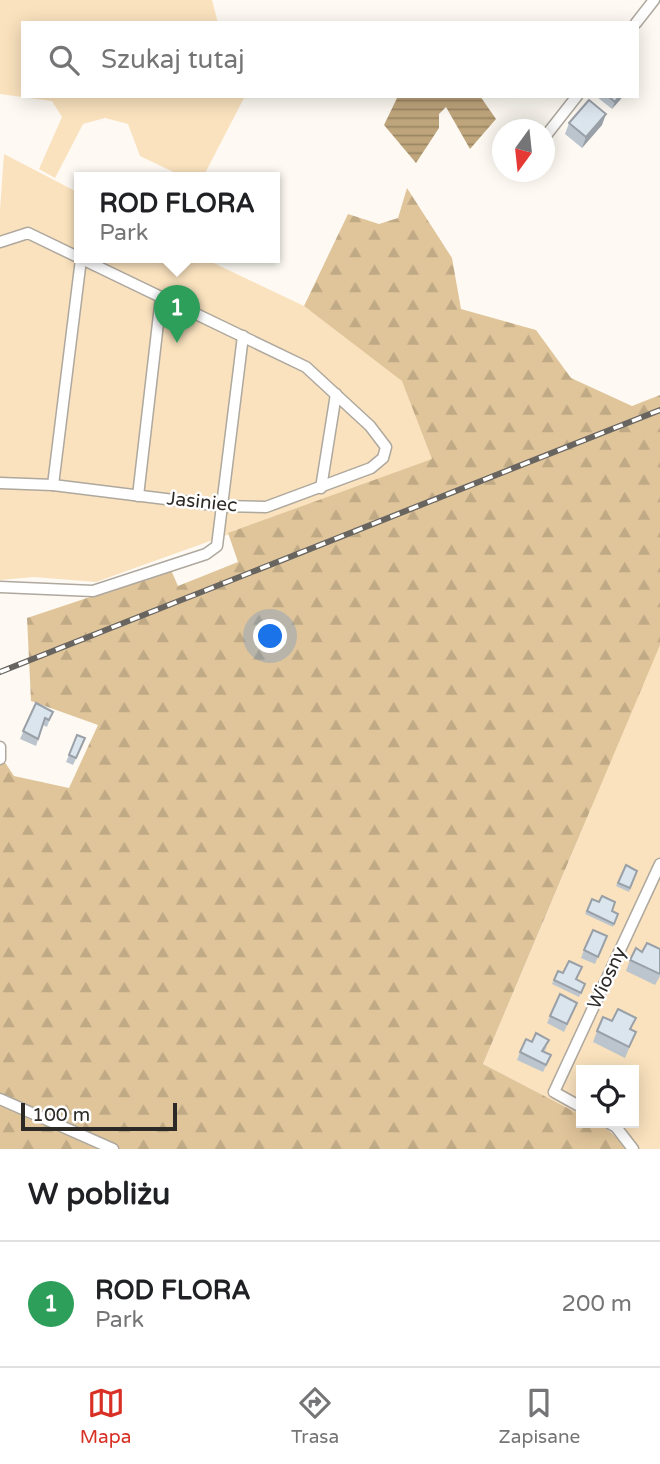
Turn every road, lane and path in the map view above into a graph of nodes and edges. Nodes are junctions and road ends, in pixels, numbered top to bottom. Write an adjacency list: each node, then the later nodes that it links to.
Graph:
1 (654, 0): 2 (street)
2 (638, 21)
3 (575, 98): 4 (street)
4 (555, 124)
5 (0, 242): 6 (street)
6 (74, 255)
7 (80, 263): 13 (street)
8 (91, 263): 9 (street)
9 (161, 297): 10 (street); 15 (street)
10 (243, 336): 11 (street); 16 (street)
11 (336, 394): 14 (street); 14 (street, Jasiniec)
12 (0, 483): 13 (street, Jasiniec)
13 (52, 485): 15 (street, Jasiniec)
14 (320, 488): 16 (street, Jasiniec)
15 (138, 496): 16 (street, Jasiniec)
16 (222, 506): 17 (street)
17 (0, 587)
18 (0, 747): 19 (street)
19 (0, 759)
20 (660, 864): 22 (street, Wiosny)
21 (0, 1098): 24 (street)
22 (576, 1104)
23 (617, 1128): 25 (street)
24 (113, 1149)
25 (633, 1149)

